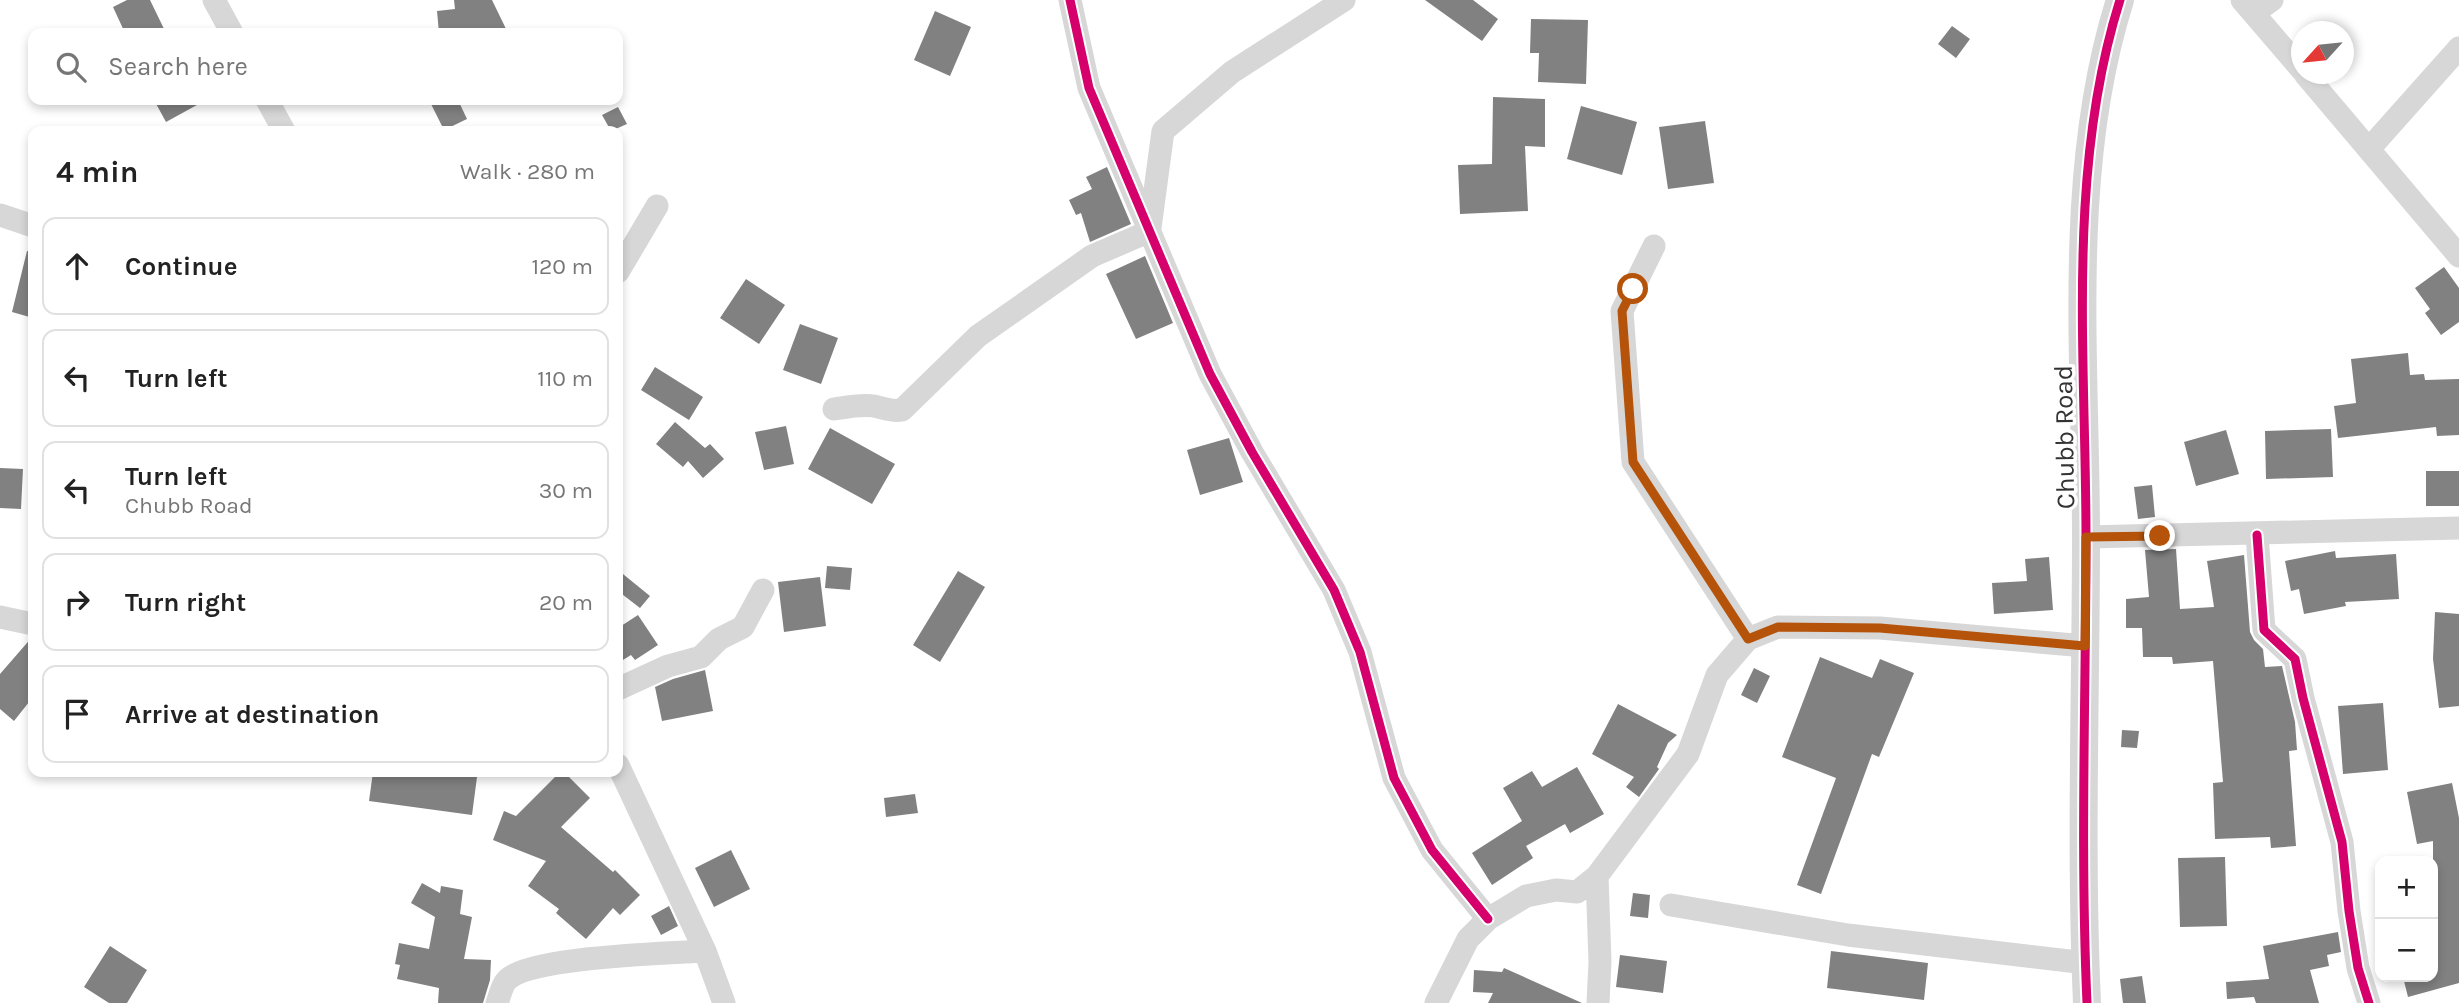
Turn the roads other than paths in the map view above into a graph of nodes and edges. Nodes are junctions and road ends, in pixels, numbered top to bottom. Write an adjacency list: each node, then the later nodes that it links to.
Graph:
1 (214, 0): 6 (street)
2 (1070, 0): 16 (street)
3 (1345, 0): 16 (street)
4 (2120, 0): 23 (street, Chubb Road)
5 (2256, 4): 8 (street)
6 (229, 28)
7 (2459, 48): 12 (street)
8 (2291, 55)
9 (2313, 84): 12 (street)
10 (270, 105): 11 (street)
11 (281, 126)
12 (2369, 149): 18 (street)
13 (657, 206): 19 (street)
14 (0, 215): 15 (street)
15 (28, 224)
16 (1150, 231): 20 (street); 33 (street)
17 (1654, 246): 27 (street)
18 (2459, 256)
19 (623, 264)
20 (834, 409)
21 (2459, 528): 22 (street)
22 (2257, 535): 23 (street); 41 (street)
23 (2086, 537): 28 (street, Chubb Road)
24 (763, 590): 29 (street)
25 (0, 617): 26 (street)
26 (28, 623)
27 (1748, 639): 28 (street); 31 (street)
28 (2085, 646): 35 (street, Chubb Road)
29 (623, 687)
30 (623, 776): 34 (street)
31 (1597, 876): 33 (street); 39 (street)
32 (1671, 905): 35 (street)
33 (1488, 919): 38 (street)
34 (705, 951): 36 (street); 37 (street)
35 (2085, 963): 40 (street, Chubb Road)
36 (497, 1003)
37 (724, 1003)
38 (1436, 1003)
39 (1598, 1003)
40 (2087, 1003)
41 (2369, 1003)

